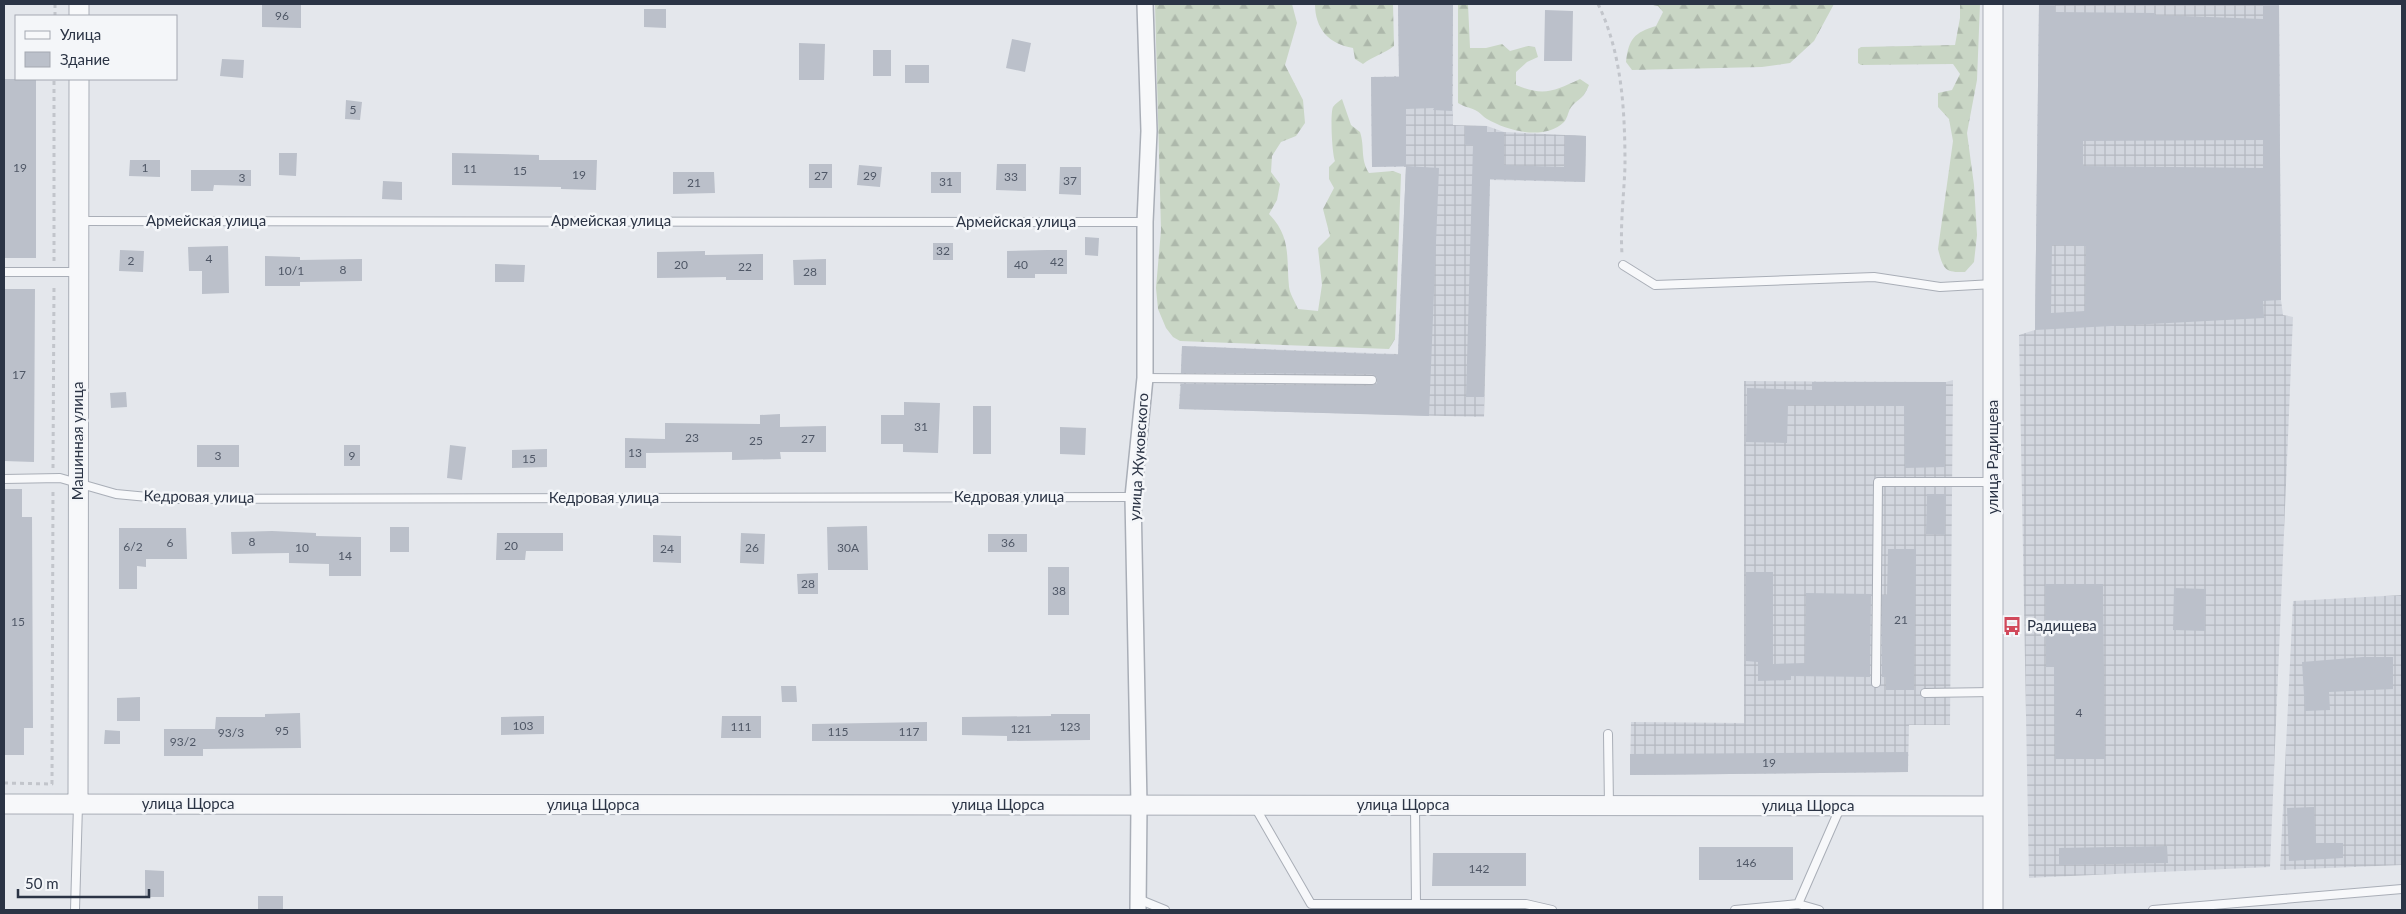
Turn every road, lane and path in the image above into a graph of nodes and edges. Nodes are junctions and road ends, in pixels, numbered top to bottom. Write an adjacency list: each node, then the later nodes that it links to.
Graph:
1 (1145, 4): 7 (street, улица Жуковского)
2 (1598, 4): 8 (path)
3 (1993, 4): 12 (street, улица Радищева)
4 (54, 80): 10 (path)
5 (79, 80): 6 (street, Машинная улица)
6 (78, 221): 7 (lane, Армейская улица); 11 (street, Машинная улица)
7 (1144, 222): 13 (street, улица Жуковского)
8 (1622, 264): 12 (lane)
9 (4, 272): 10 (lane)
10 (54, 272): 11 (lane); 15 (path)
11 (78, 272): 18 (street, Машинная улица)
12 (1993, 284): 17 (street, улица Радищева)
13 (1145, 378): 14 (lane); 19 (street, улица Жуковского)
14 (1372, 380)
15 (53, 478): 16 (lane, Кедровая улица); 18 (lane, Кедровая улица); 24 (path)
16 (4, 479)
17 (1993, 482): 20 (lane); 21 (street, улица Радищева)
18 (78, 483): 19 (lane, Кедровая улица); 26 (street, Машинная улица)
19 (1133, 497): 27 (street, улица Жуковского)
20 (1876, 683)
21 (1993, 692): 22 (lane); 32 (street, улица Радищева)
22 (1925, 693)
23 (1608, 734): 30 (lane)
24 (4, 783)
25 (4, 804): 26 (street, улица Щорса)
26 (78, 804): 27 (street, улица Щорса); 39 (lane)
27 (1139, 805): 28 (street, улица Щорса); 36 (street, улица Жуковского)
28 (1254, 805): 29 (street, улица Щорса); 37 (lane)
29 (1415, 806): 30 (street, улица Щорса); 34 (lane)
30 (1609, 806): 31 (street, улица Щорса)
31 (1841, 806): 32 (street, улица Щорса); 35 (lane)
32 (1993, 806): 44 (street, улица Радищева)
33 (2402, 889): 45 (lane)
34 (1416, 904): 37 (lane); 38 (lane)
35 (1798, 904): 42 (lane); 43 (lane)
36 (1138, 905): 40 (lane)
37 (1324, 907)
38 (1440, 907): 41 (lane)
39 (75, 910)
40 (1165, 910)
41 (1552, 910)
42 (1736, 910)
43 (1819, 910)
44 (1993, 910)
45 (2153, 910)

